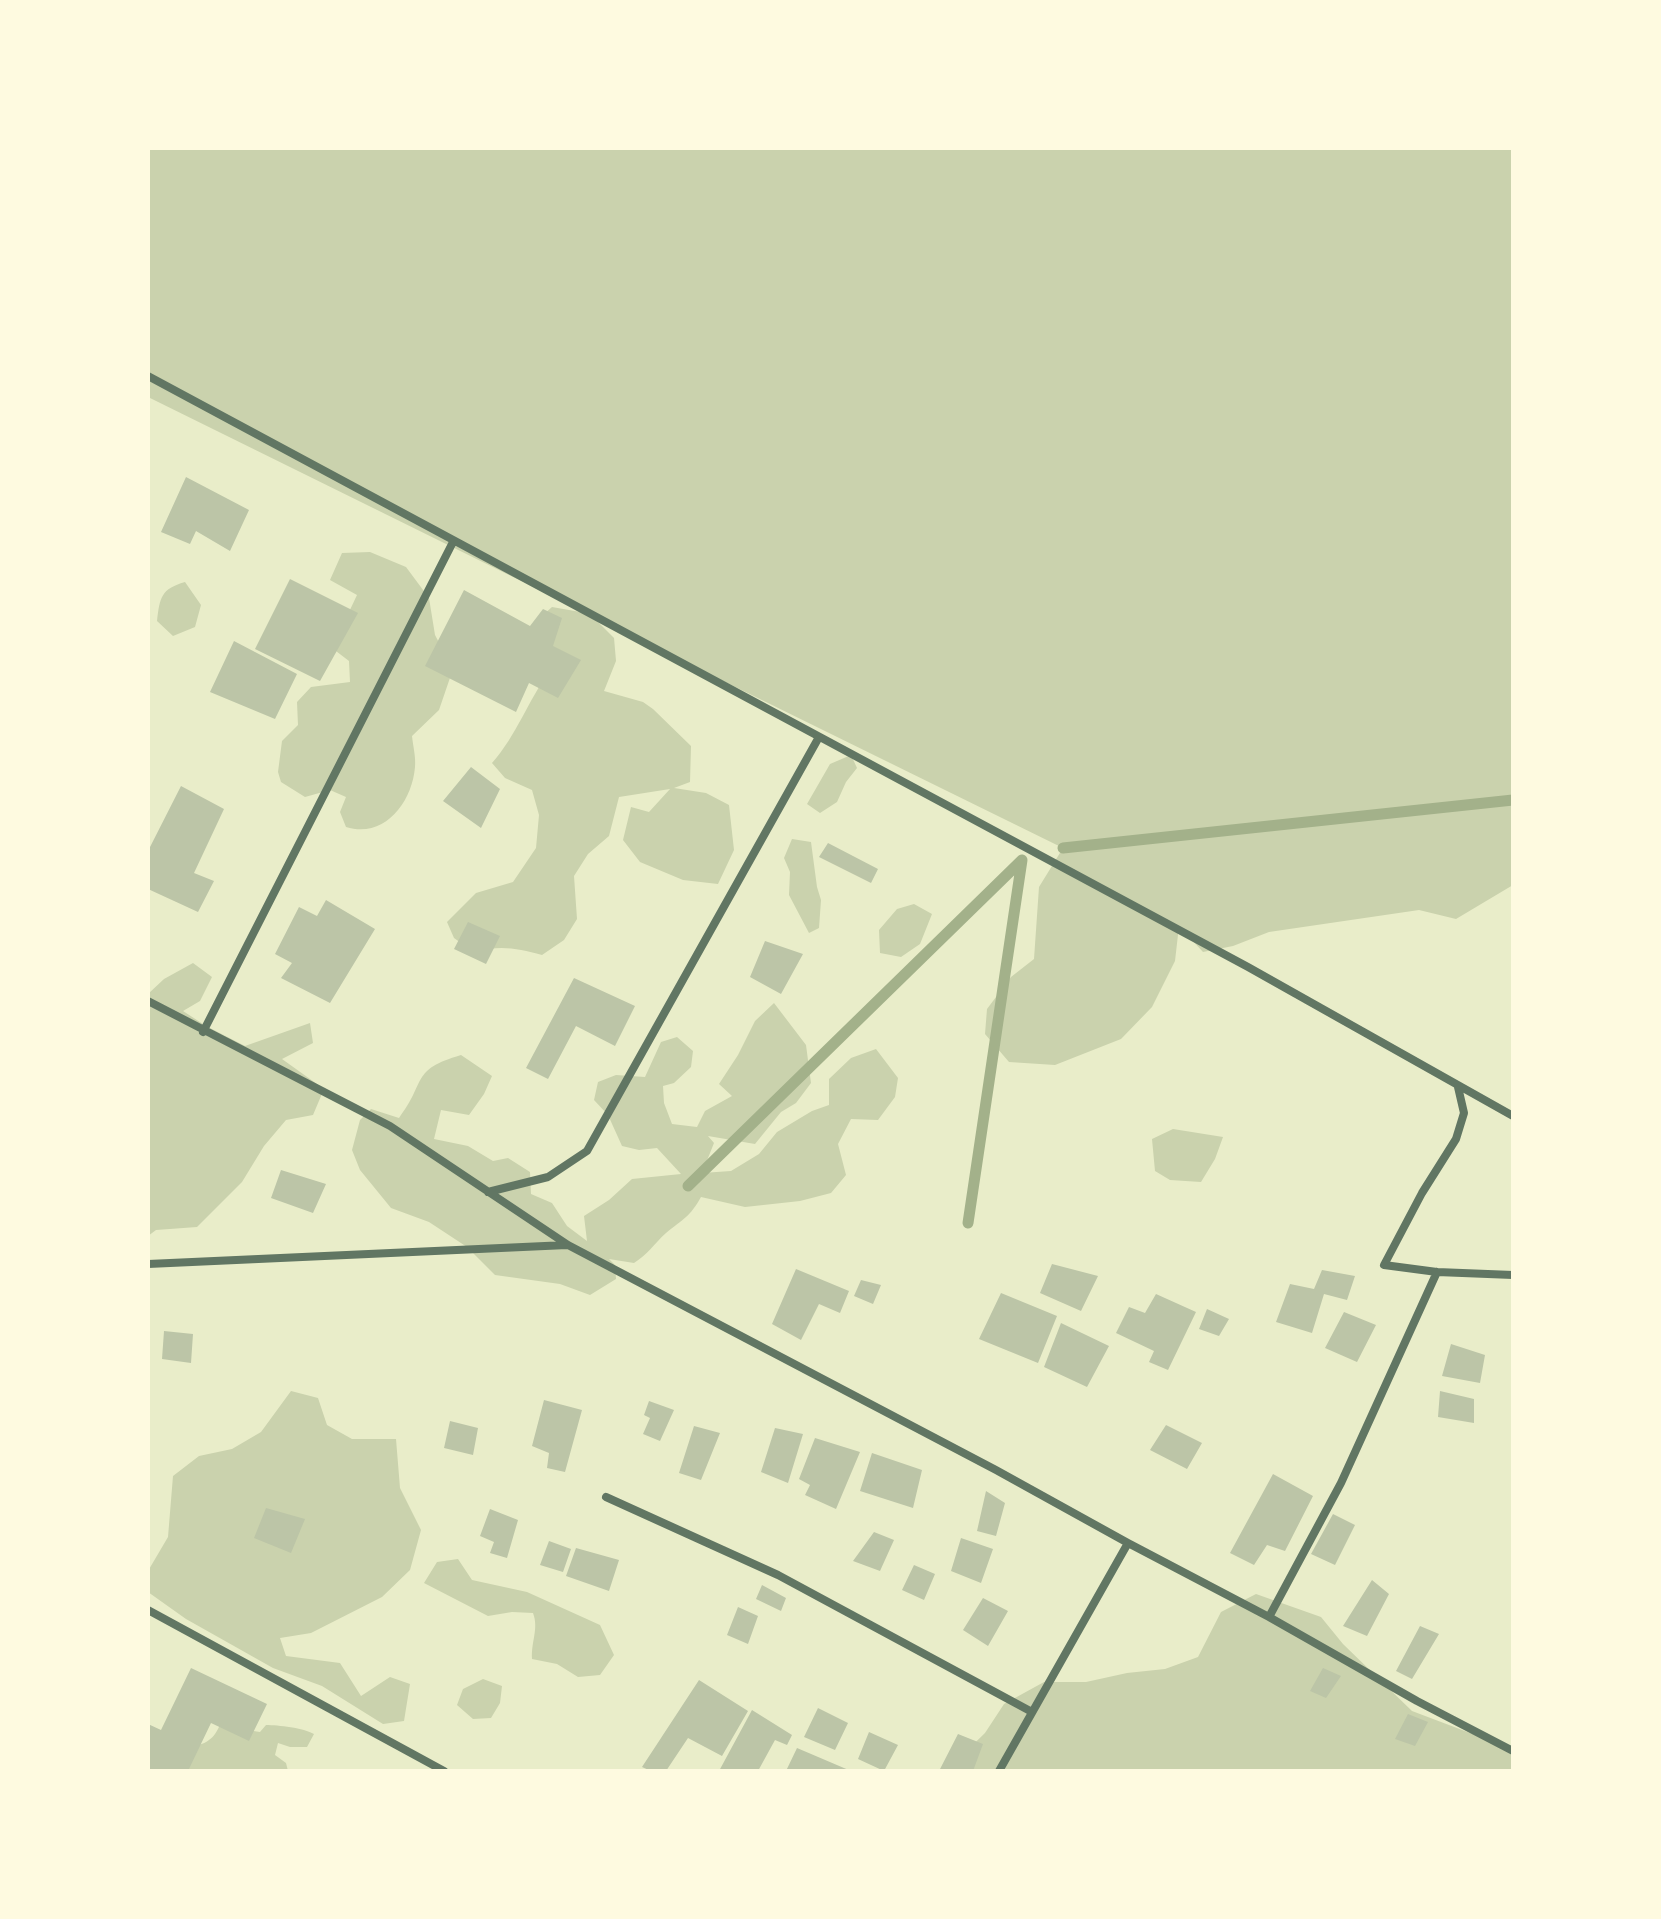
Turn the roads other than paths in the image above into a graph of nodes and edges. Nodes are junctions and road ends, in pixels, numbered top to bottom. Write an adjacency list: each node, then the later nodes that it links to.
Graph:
1 (148, 376): 2 (street)
2 (453, 542): 3 (street); 5 (street)
3 (819, 737): 6 (street); 8 (street)
4 (148, 1001): 5 (street)
5 (203, 1032): 8 (street)
6 (1458, 1087): 7 (street); 11 (street)
7 (1513, 1116)
8 (488, 1192): 9 (street)
9 (568, 1245): 10 (street); 14 (street)
10 (148, 1264)
11 (1437, 1272): 12 (street); 16 (street)
12 (1513, 1275)
13 (606, 1497): 17 (street)
14 (1128, 1543): 16 (street); 17 (street)
15 (148, 1610): 19 (street)
16 (1269, 1617): 18 (street)
17 (1032, 1712): 20 (street)
18 (1513, 1751)
19 (444, 1771)
20 (999, 1771)

